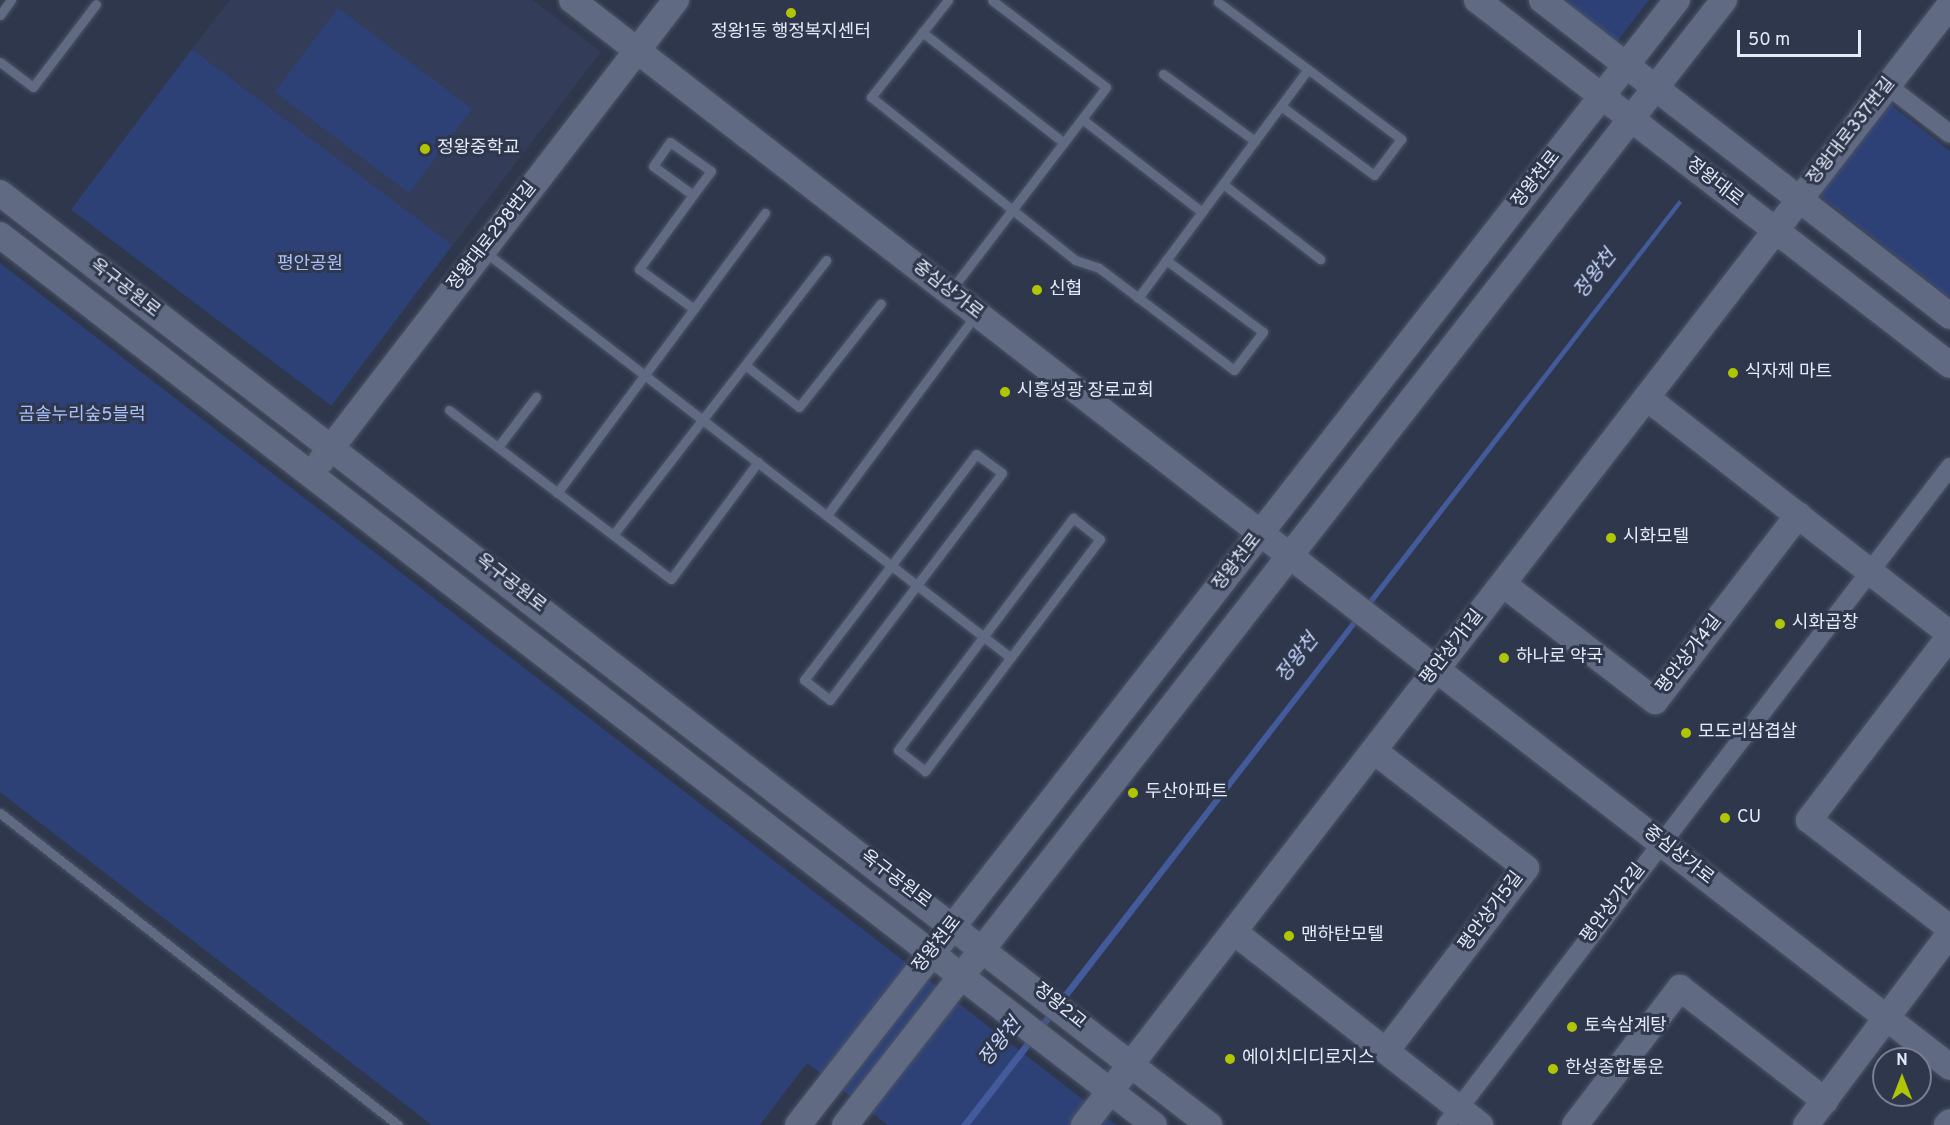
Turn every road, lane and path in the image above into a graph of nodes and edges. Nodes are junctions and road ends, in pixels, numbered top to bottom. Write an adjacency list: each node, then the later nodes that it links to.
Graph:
1 (11, 0): 13 (lane)
2 (572, 0): 15 (street, 중심상가로)
3 (676, 0): 15 (street, 정왕대로298번길)
4 (948, 0): 14 (lane)
5 (992, 0): 24 (lane)
6 (1477, 0): 22 (street, 정왕대로)
7 (1542, 0): 17 (street)
8 (1677, 0): 17 (street, 정왕천로)
9 (1724, 0): 21 (street, 정왕천로)
10 (1218, 2): 18 (lane)
11 (96, 4): 16 (lane)
12 (1949, 9): 20 (street, 정왕대로337번길)
13 (0, 15)
14 (922, 32): 28 (lane); 33 (lane)
15 (637, 51): 38 (street, 정왕대로298번길); 42 (street, 중심상가로)
16 (0, 62)
17 (1626, 65): 21 (street); 22 (street, 정왕천로)
18 (1308, 69): 23 (lane); 23 (lane)
19 (1163, 74): 27 (lane)
20 (1888, 86): 26 (street); 32 (street, 정왕대로337번길)
21 (1656, 88): 25 (street, 정왕천로); 32 (street)
22 (1602, 96): 25 (street, 정왕대로); 63 (street, 정왕천로)
23 (1281, 105): 27 (lane)
24 (1082, 119): 28 (lane); 34 (lane)
25 (1632, 119): 36 (street, 정왕대로); 65 (street, 정왕천로)
26 (1950, 134)
27 (1255, 141): 29 (lane)
28 (1064, 143): 33 (lane)
29 (1223, 184): 34 (lane); 39 (lane)
30 (0, 193): 55 (street, 옥구공원로)
31 (693, 195): 31 (lane); 45 (lane)
32 (1800, 200): 36 (street, 정왕대로337번길); 47 (street)
33 (1013, 209): 42 (lane); 43 (lane)
34 (1202, 212): 41 (lane)
35 (765, 213): 45 (lane)
36 (1776, 231): 49 (street, 정왕대로); 52 (street, 평안상가1길)
37 (0, 235): 59 (street, 옥구공원로)
38 (483, 250): 50 (lane); 55 (street, 정왕대로298번길)
39 (1320, 259)
40 (826, 260): 48 (lane)
41 (1166, 260): 43 (lane); 43 (lane)
42 (950, 292): 46 (street, 중심상가로)
43 (1138, 298)
44 (881, 303): 48 (lane)
45 (694, 309): 50 (lane)
46 (977, 314): 61 (lane); 63 (street, 중심상가로)
47 (1950, 316)
48 (745, 364): 54 (lane)
49 (1950, 365)
50 (645, 375): 54 (lane); 60 (lane)
51 (536, 397): 56 (lane)
52 (1647, 398): 62 (street); 68 (street, 평안상가1길)
53 (449, 410): 56 (lane)
54 (702, 420): 57 (lane); 64 (lane)
55 (331, 447): 59 (street, 정왕대로298번길); 77 (street, 옥구공원로)
56 (498, 447): 60 (lane)
57 (758, 462): 61 (lane); 64 (lane)
58 (1950, 467): 67 (street, 평안상가2길)
59 (311, 475): 82 (street, 옥구공원로)
60 (557, 493): 64 (lane)
61 (827, 515): 66 (lane)
62 (1797, 515): 67 (street); 68 (street, 평안상가4길)
63 (1261, 534): 65 (street, 중심상가로); 77 (street, 정왕천로)
64 (613, 535)
65 (1290, 556): 73 (street, 중심상가로); 81 (street, 정왕천로)
66 (891, 565): 69 (lane); 69 (lane); 69 (lane)
67 (1868, 570): 70 (street); 76 (street, 평안상가2길)
68 (1503, 584): 73 (street, 평안상가1길)
69 (917, 585): 71 (lane)
70 (1950, 635): 78 (street)
71 (984, 636): 72 (lane); 72 (lane); 72 (lane)
72 (1011, 658)
73 (1436, 670): 74 (street, 평안상가1길); 76 (street, 중심상가로)
74 (1374, 751): 79 (street, 평안상가1길); 87 (street, 평안상가5길)
75 (0, 813): 93 (lane)
76 (1660, 843): 86 (street, 중심상가로); 92 (street, 평안상가2길)
77 (954, 925): 81 (street, 옥구공원로); 82 (street, 정왕천로)
78 (1950, 928)
79 (1234, 932): 87 (street); 88 (street, 평안상가1길)
80 (1950, 933): 86 (street)
81 (983, 948): 83 (street, 정왕천로); 84 (street, 옥구공원로)
82 (932, 953): 83 (street, 옥구공원로); 94 (street, 정왕천로)
83 (961, 976): 85 (street, 옥구공원로); 95 (street, 정왕천로)
84 (1020, 976): 88 (street, 정왕2교)
85 (1000, 1006): 90 (street, 정왕2교)
86 (1886, 1018): 89 (street, 중심상가로); 91 (street)
87 (1386, 1051): 92 (street)
88 (1131, 1065): 90 (street, 평안상가1길); 98 (street)
89 (1950, 1067)
90 (1110, 1092): 96 (street, 평안상가1길); 97 (street)
91 (1824, 1101): 100 (street); 101 (street)
92 (1452, 1117): 99 (street)
93 (398, 1125)
94 (798, 1125)
95 (845, 1125)
96 (1084, 1125)
97 (1154, 1125)
98 (1209, 1125)
99 (1480, 1125)
100 (1575, 1125)
101 (1806, 1125)

